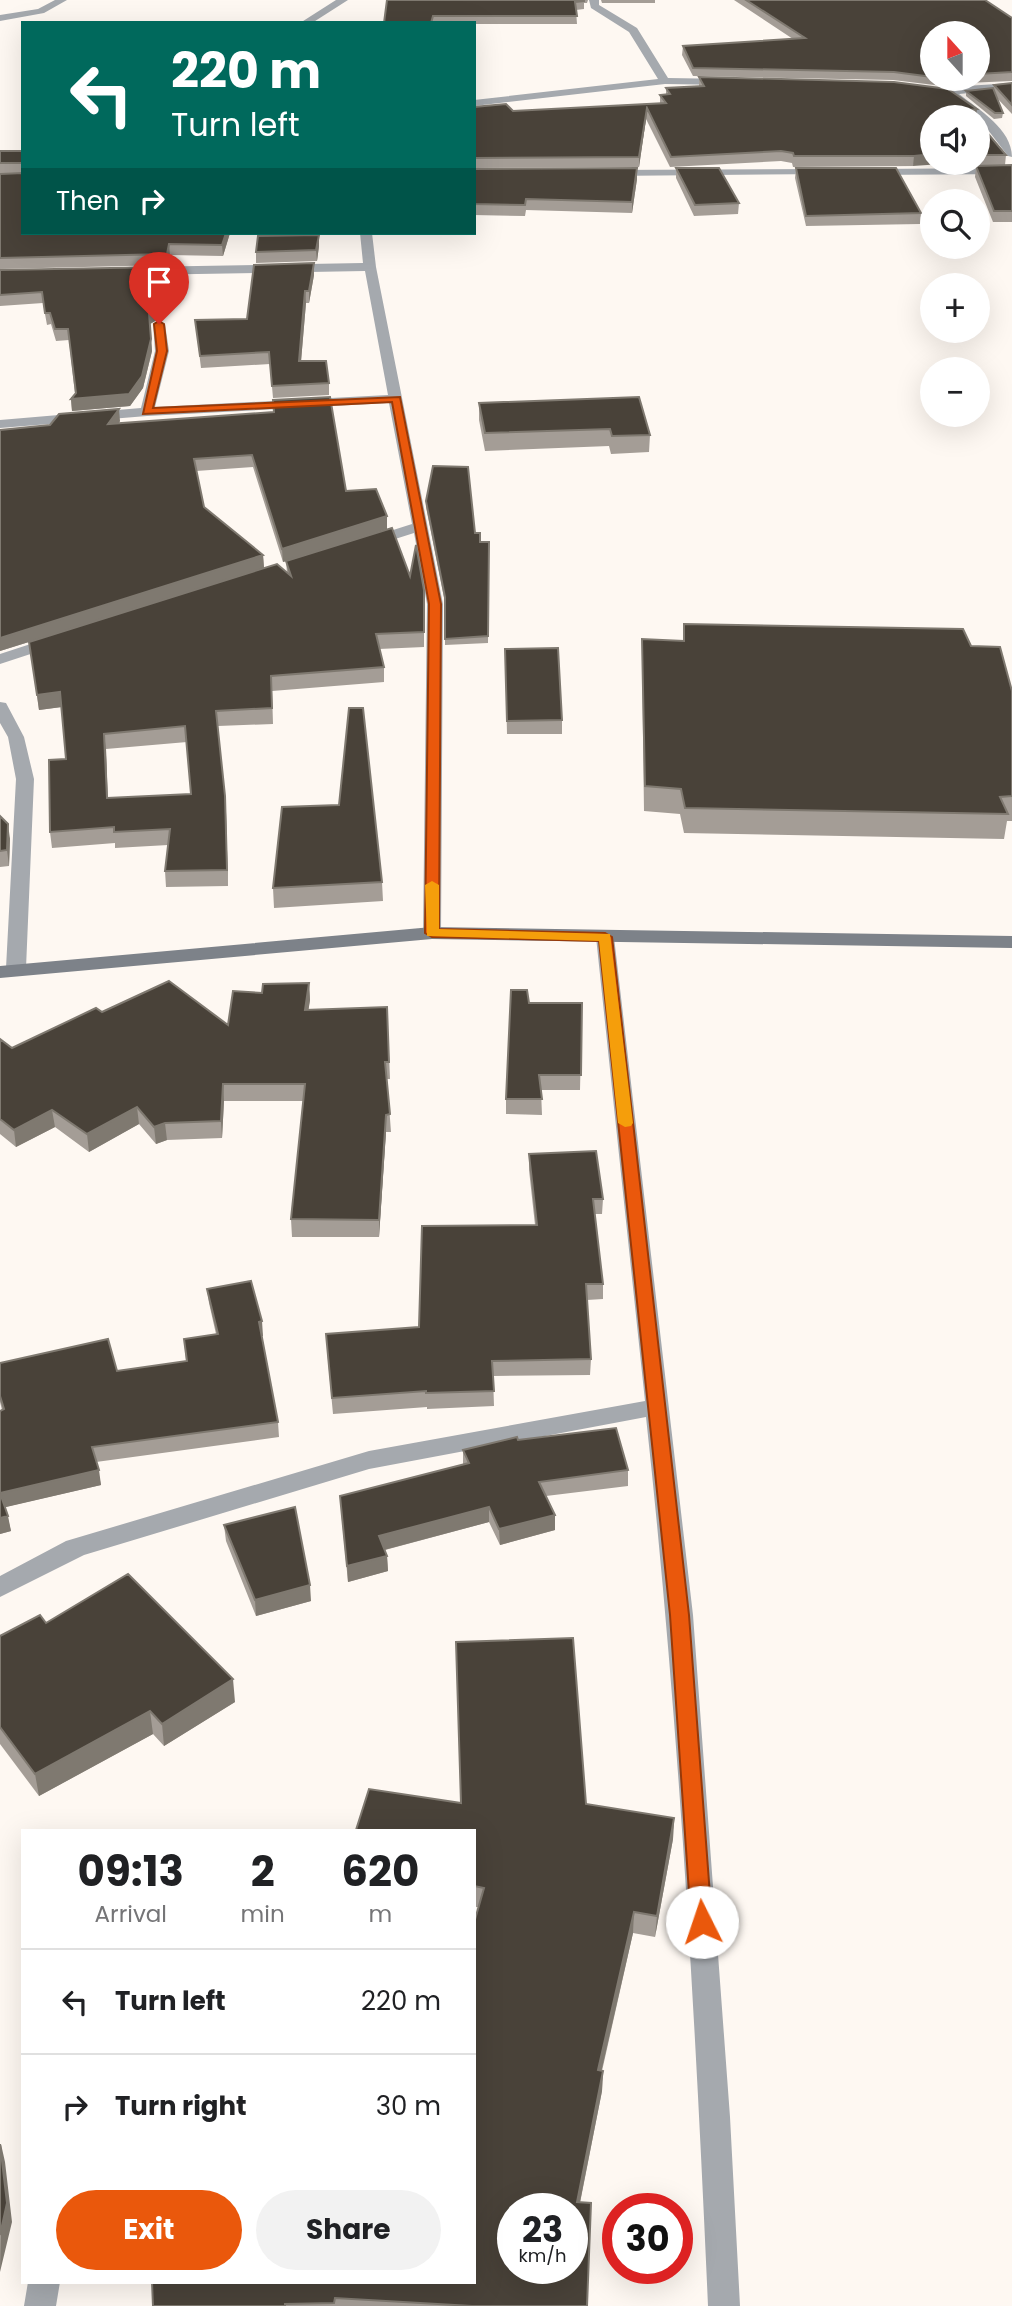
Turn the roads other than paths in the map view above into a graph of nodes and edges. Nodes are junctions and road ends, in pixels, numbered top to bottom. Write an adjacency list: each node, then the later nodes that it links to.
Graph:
1 (62, 0): 4 (street)
2 (343, 0): 5 (street)
3 (594, 0): 6 (street)
4 (0, 18)
5 (308, 21)
6 (665, 81): 7 (street); 9 (street)
7 (734, 82)
8 (1012, 86): 10 (street)
9 (476, 103)
10 (1012, 154)
11 (1012, 171): 13 (street)
12 (833, 172): 14 (street)
13 (860, 172)
14 (598, 173)
15 (366, 235): 16 (street)
16 (370, 267): 17 (street); 19 (street)
17 (125, 271)
18 (159, 324): 20 (street)
19 (396, 399): 20 (street); 22 (street)
20 (147, 412): 21 (street)
21 (0, 424)
22 (421, 526): 23 (street); 27 (street)
23 (355, 547)
24 (66, 638): 25 (street)
25 (0, 659)
26 (0, 707): 30 (street)
27 (432, 933): 28 (main road); 30 (main road)
28 (605, 937): 29 (main road); 31 (street)
29 (1012, 942)
30 (8, 970)
31 (656, 1407): 32 (street); 35 (street)
32 (0, 1587)
33 (44, 2284): 34 (street)
34 (40, 2306)
35 (724, 2306)

